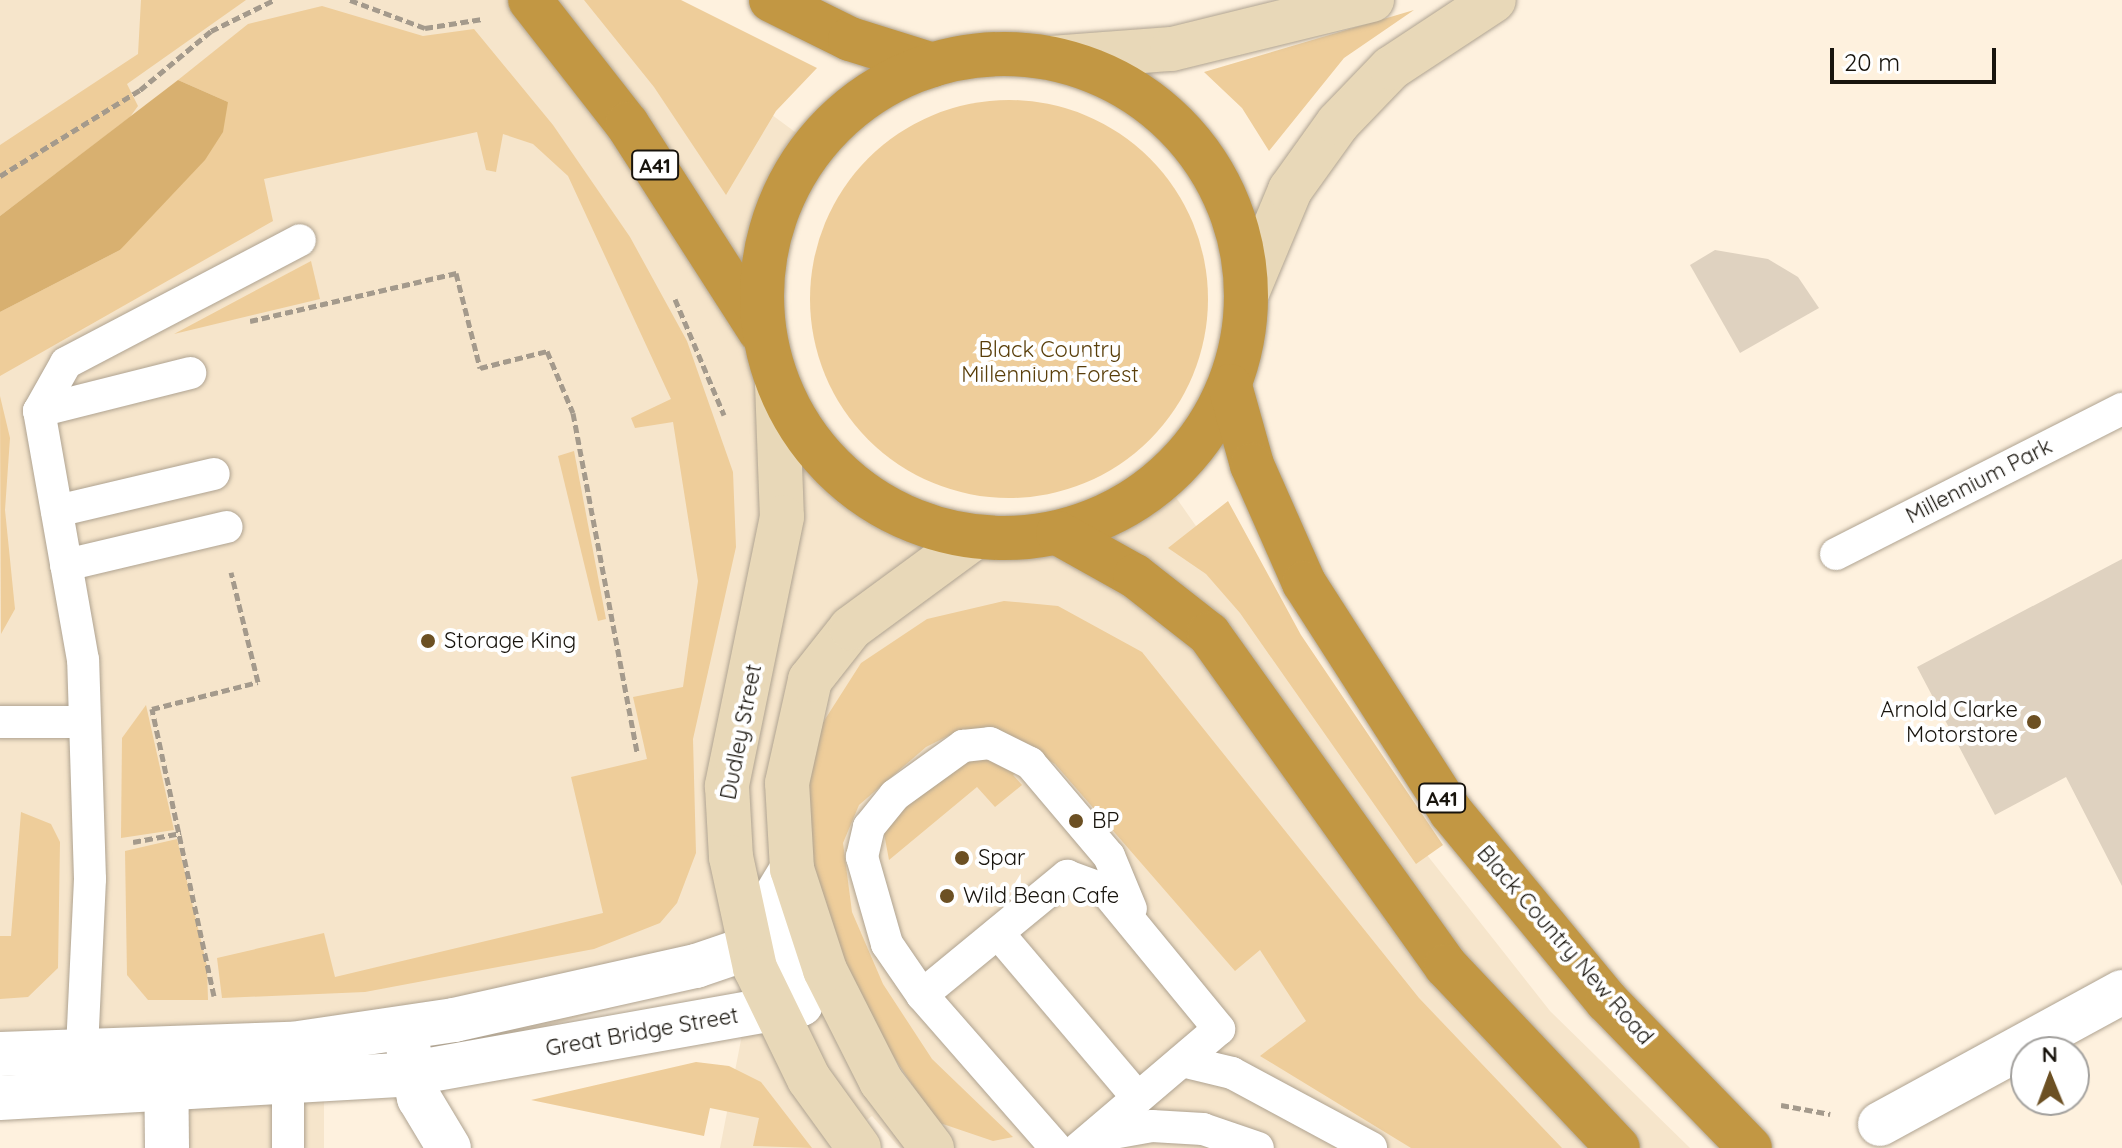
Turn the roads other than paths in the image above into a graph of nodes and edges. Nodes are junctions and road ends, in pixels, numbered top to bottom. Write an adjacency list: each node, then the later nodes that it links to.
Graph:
1 (530, 0): 9 (highway, A41)
2 (771, 0): 6 (highway)
3 (1372, 0): 5 (main road)
4 (1494, 0): 8 (main road)
5 (1051, 58): 6 (highway); 8 (highway)
6 (933, 65): 9 (highway)
7 (300, 240): 14 (lane)
8 (1247, 293): 12 (highway)
9 (765, 340): 11 (highway)
10 (190, 373): 14 (lane)
11 (777, 383): 19 (highway); 26 (main road, Dudley Street)
12 (1230, 386): 18 (highway); 50 (highway, Black Country New Road / A41)
13 (2122, 409): 20 (lane, Millennium Park)
14 (39, 411): 16 (lane)
15 (214, 474): 16 (lane)
16 (57, 511): 21 (lane)
17 (224, 528): 21 (lane)
18 (1058, 533): 19 (highway); 49 (highway)
19 (975, 537): 26 (main road, Dudley Street)
20 (1836, 554)
21 (66, 565): 23 (lane)
22 (0, 722): 23 (lane)
23 (85, 722): 35 (lane)
24 (998, 933): 25 (lane); 28 (lane); 38 (lane)
25 (1140, 933): 28 (lane); 32 (lane)
26 (779, 938): 29 (main road, Dudley Street); 30 (street, Great Bridge Street); 45 (main road, Dudley Street)
27 (2122, 992): 39 (street)
28 (922, 995): 46 (lane)
29 (774, 1009): 34 (street, Great Bridge Street); 44 (main road, Dudley Street)
30 (404, 1028): 33 (street, Great Bridge Street); 34 (street)
31 (0, 1054): 35 (street, Great Bridge Street)
32 (1182, 1061): 38 (lane); 48 (lane)
33 (166, 1072): 35 (street, Great Bridge Street); 36 (street, Great Bridge Street); 41 (street)
34 (414, 1073): 36 (street, Great Bridge Street); 43 (street)
35 (81, 1076): 37 (street, Great Bridge Street)
36 (288, 1085): 42 (lane)
37 (0, 1098)
38 (1138, 1098): 40 (lane)
39 (1880, 1124)
40 (1086, 1142): 47 (lane)
41 (167, 1148)
42 (288, 1148)
43 (449, 1148)
44 (859, 1148)
45 (932, 1148)
46 (1056, 1148)
47 (1258, 1148)
48 (1371, 1148)
49 (1618, 1148)
50 (1750, 1148)

